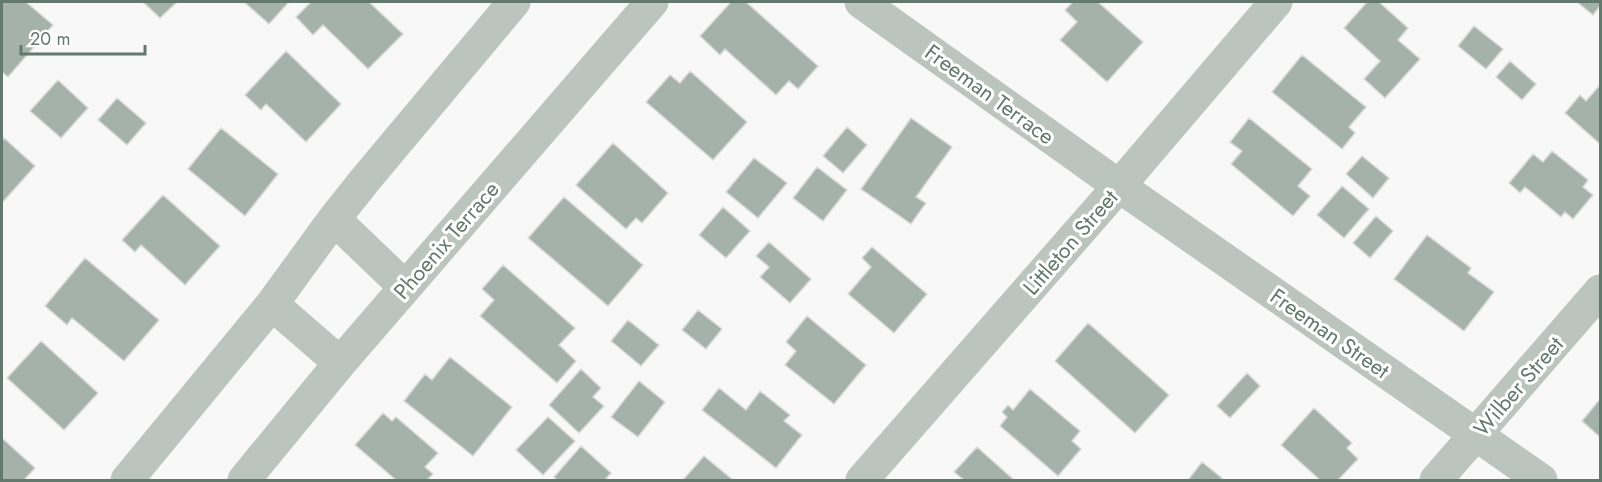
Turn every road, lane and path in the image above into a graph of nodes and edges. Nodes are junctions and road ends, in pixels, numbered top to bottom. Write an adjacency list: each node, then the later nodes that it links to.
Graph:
1 (514, 2): 6 (street)
2 (652, 2): 7 (street, Phoenix Terrace)
3 (861, 2): 5 (street, Freeman Terrace)
4 (1276, 2): 5 (street, Littleton Street)
5 (1119, 186): 11 (street, Freeman Street); 14 (street, Littleton Street)
6 (334, 219): 7 (street); 9 (street)
7 (405, 287): 10 (street, Phoenix Terrace)
8 (1600, 291): 11 (street, Wilber Street)
9 (273, 304): 10 (street); 12 (street)
10 (340, 363): 13 (street, Phoenix Terrace)
11 (1475, 435): 15 (street, Wilber Street); 16 (street, Freeman Street)
12 (127, 480)
13 (244, 480)
14 (862, 480)
15 (1436, 480)
16 (1540, 480)

